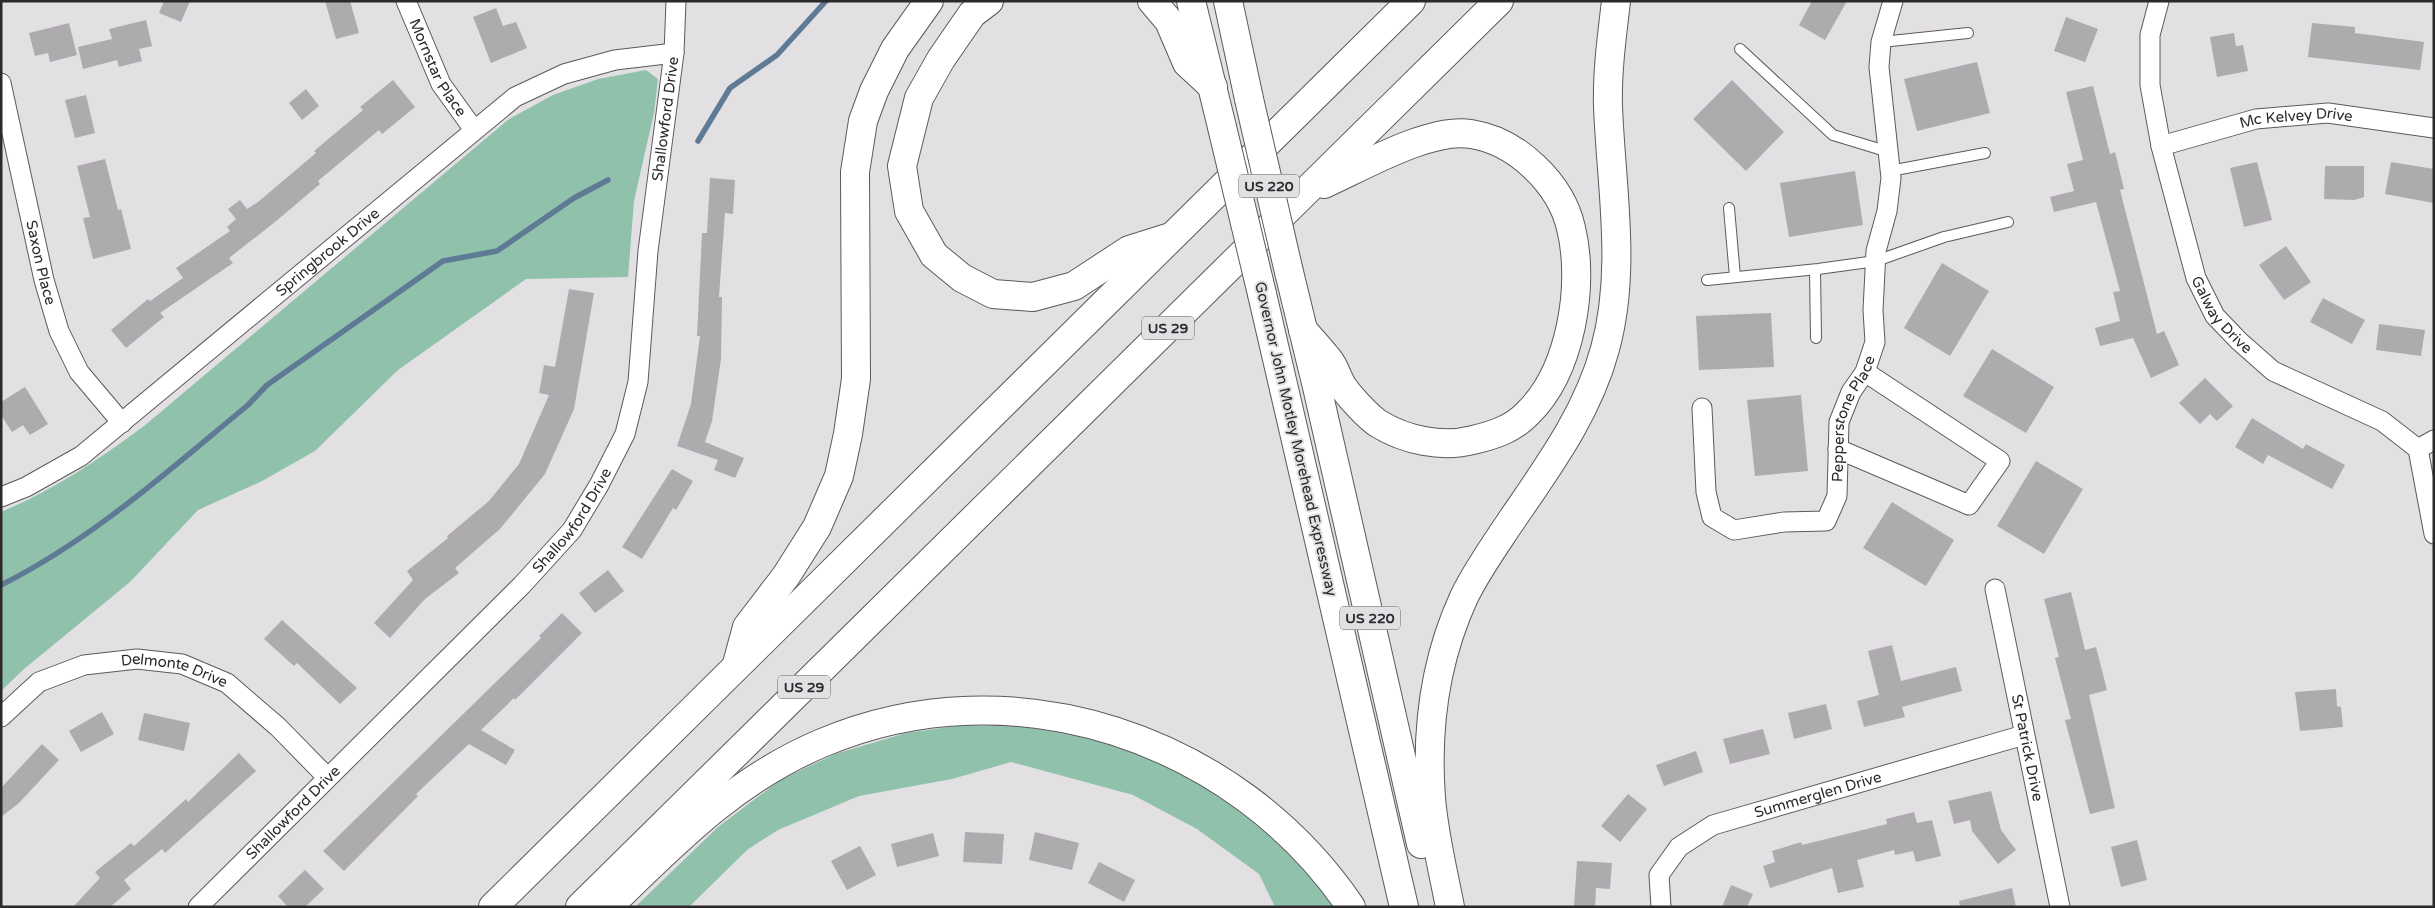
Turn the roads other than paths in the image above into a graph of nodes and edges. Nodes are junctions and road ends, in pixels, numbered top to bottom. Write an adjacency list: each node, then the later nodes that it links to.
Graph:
1 (406, 1): 20 (street, Mornstar Place)
2 (676, 1): 16 (street, Shallowford Drive)
3 (929, 1): 43 (highway)
4 (989, 1): 28 (highway)
5 (1152, 1): 18 (highway)
6 (1190, 1): 18 (highway, Governor John Motley Morehead Expressway / US 220)
7 (1228, 1): 33 (highway, Governor John Motley Morehead Expressway / US 220, bridge)
8 (1499, 1): 25 (highway, US 29)
9 (1616, 1): 54 (highway)
10 (1893, 1): 14 (street, Pepperstone Place)
11 (2159, 1): 21 (street, Galway Drive)
12 (1403, 5): 28 (highway)
13 (1968, 33): 14 (lane)
14 (1881, 42): 22 (street, Pepperstone Place)
15 (1740, 49): 22 (lane)
16 (674, 53): 20 (street, Springbrook Drive); 46 (street, Shallowford Drive)
17 (1, 83): 37 (street, Saxon Place)
18 (1213, 86): 52 (highway, Governor John Motley Morehead Expressway / US 220, bridge)
19 (2434, 128): 21 (street, Mc Kelvey Drive)
20 (474, 130): 37 (street, Springbrook Drive)
21 (2161, 146): 38 (street, Galway Drive)
22 (1890, 152): 24 (street, Pepperstone Place)
23 (1985, 153): 24 (lane)
24 (1890, 171): 29 (street, Pepperstone Place)
25 (1309, 190): 33 (highway); 49 (highway, US 29)
26 (1729, 208): 31 (lane)
27 (2008, 222): 29 (lane)
28 (1170, 237): 43 (highway)
29 (1876, 261): 30 (lane); 35 (street, Pepperstone Place)
30 (1815, 270): 31 (lane); 34 (lane)
31 (1735, 277): 32 (lane)
32 (1707, 280)
33 (1302, 330): 53 (highway, Governor John Motley Morehead Expressway / US 220)
34 (1816, 338)
35 (1865, 372): 39 (street, Pepperstone Place); 39 (street)
36 (1702, 408): 39 (street, Pepperstone Place)
37 (122, 423): 40 (street, Springbrook Drive)
38 (2426, 444): 41 (street, Galway Drive)
39 (1838, 449)
40 (1, 498)
41 (2434, 534)
42 (1995, 589): 45 (street, St Patrick Drive)
43 (736, 668): 48 (highway)
44 (1, 717): 46 (street, Delmonte Drive)
45 (2024, 735): 55 (street, Summerglen Drive); 56 (street, St Patrick Drive)
46 (327, 777): 47 (street, Shallowford Drive)
47 (198, 907)
48 (493, 907)
49 (580, 907)
50 (608, 907): 51 (highway)
51 (1351, 907)
52 (1404, 907)
53 (1436, 907)
54 (1450, 907)
55 (1661, 907)
56 (2060, 907)

